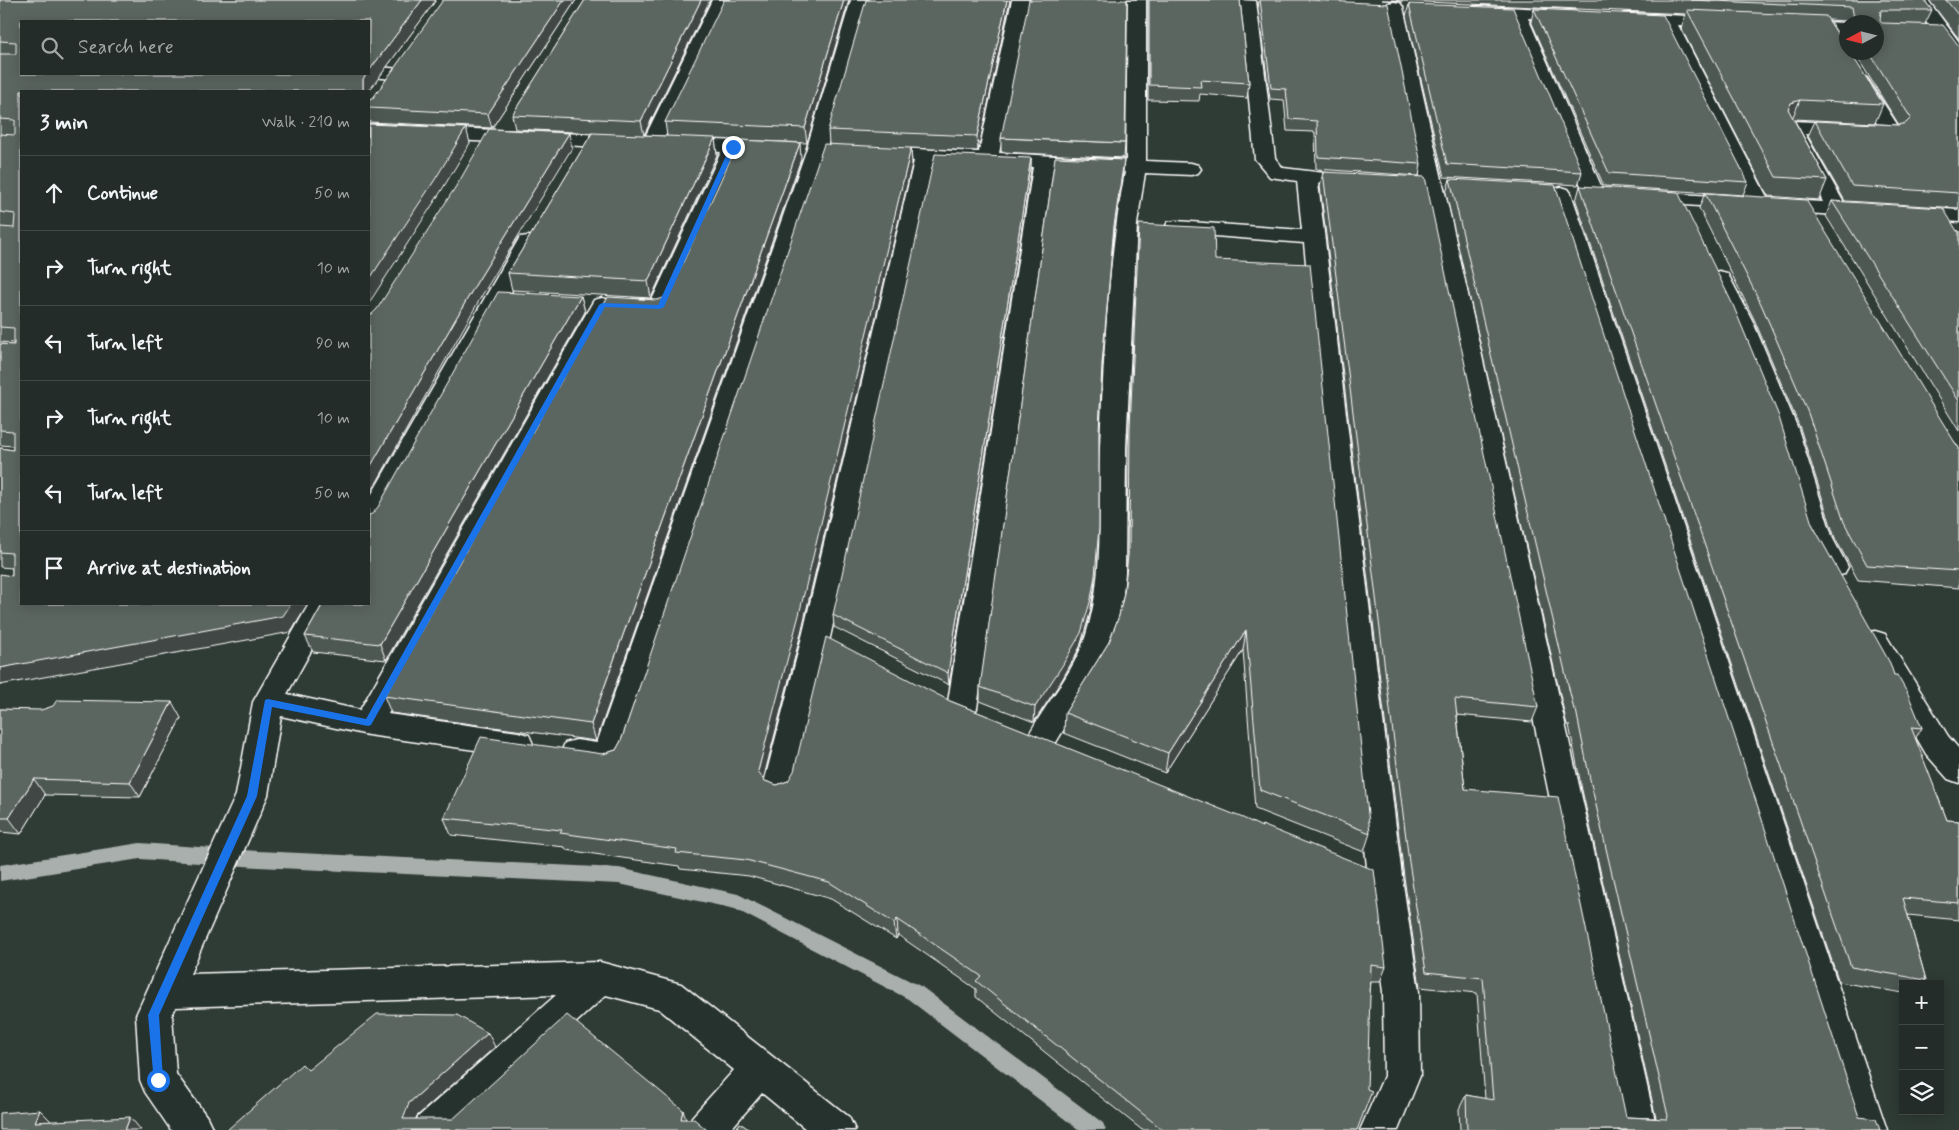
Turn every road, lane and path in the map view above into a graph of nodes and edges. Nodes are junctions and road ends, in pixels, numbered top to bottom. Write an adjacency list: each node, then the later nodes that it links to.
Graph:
1 (721, 0): 25 (street)
2 (860, 0): 27 (street)
3 (1021, 0): 29 (street)
4 (1137, 0): 32 (street)
5 (1919, 0): 17 (street)
6 (1248, 1): 34 (street)
7 (1394, 7): 68 (street)
8 (1549, 7): 10 (street); 11 (street)
9 (1460, 10): 10 (street)
10 (1517, 13): 36 (street)
11 (1589, 16)
12 (1608, 17): 13 (street)
13 (1666, 20): 14 (street); 38 (street)
14 (1741, 23)
15 (1779, 25): 18 (street)
16 (1923, 32): 17 (street)
17 (1941, 32): 19 (street)
18 (1836, 33)
19 (1959, 56)
20 (405, 57): 22 (street)
21 (1851, 68): 40 (street)
22 (370, 72)
23 (370, 130): 24 (street)
24 (588, 140): 25 (street); 31 (street)
25 (652, 143): 26 (street)
26 (733, 147): 27 (street); 54 (street)
27 (819, 151): 28 (street); 54 (street)
28 (925, 156): 29 (street); 57 (street)
29 (988, 159): 30 (street)
30 (1044, 161): 32 (street); 53 (street)
31 (574, 165)
32 (1136, 166): 33 (street); 43 (street)
33 (1191, 169)
34 (1307, 178): 35 (street); 46 (street)
35 (1345, 180)
36 (1611, 196): 37 (street); 69 (street)
37 (1682, 200): 38 (street); 44 (street)
38 (1760, 204): 39 (street)
39 (1808, 208): 40 (street); 45 (street)
40 (1837, 209): 41 (street)
41 (1952, 221)
42 (539, 223): 48 (street)
43 (1143, 225): 46 (street); 53 (street)
44 (1694, 226)
45 (1823, 233)
46 (1314, 237): 59 (street)
47 (1711, 260): 49 (street)
48 (370, 520)
49 (1844, 584)
50 (322, 605): 52 (street)
51 (1866, 625): 56 (street)
52 (268, 702): 54 (street); 61 (street)
53 (989, 718): 55 (street)
54 (368, 723)
55 (1069, 751)
56 (1959, 770)
57 (779, 787)
58 (1357, 866): 59 (street)
59 (1385, 877): 67 (street)
60 (600, 978): 61 (street); 62 (street); 64 (street)
61 (164, 991): 63 (street)
62 (760, 1069): 65 (street); 66 (street)
63 (194, 1130)
64 (430, 1130)
65 (705, 1130)
66 (836, 1130)
67 (1379, 1130)
68 (1638, 1130)
69 (1868, 1130)

